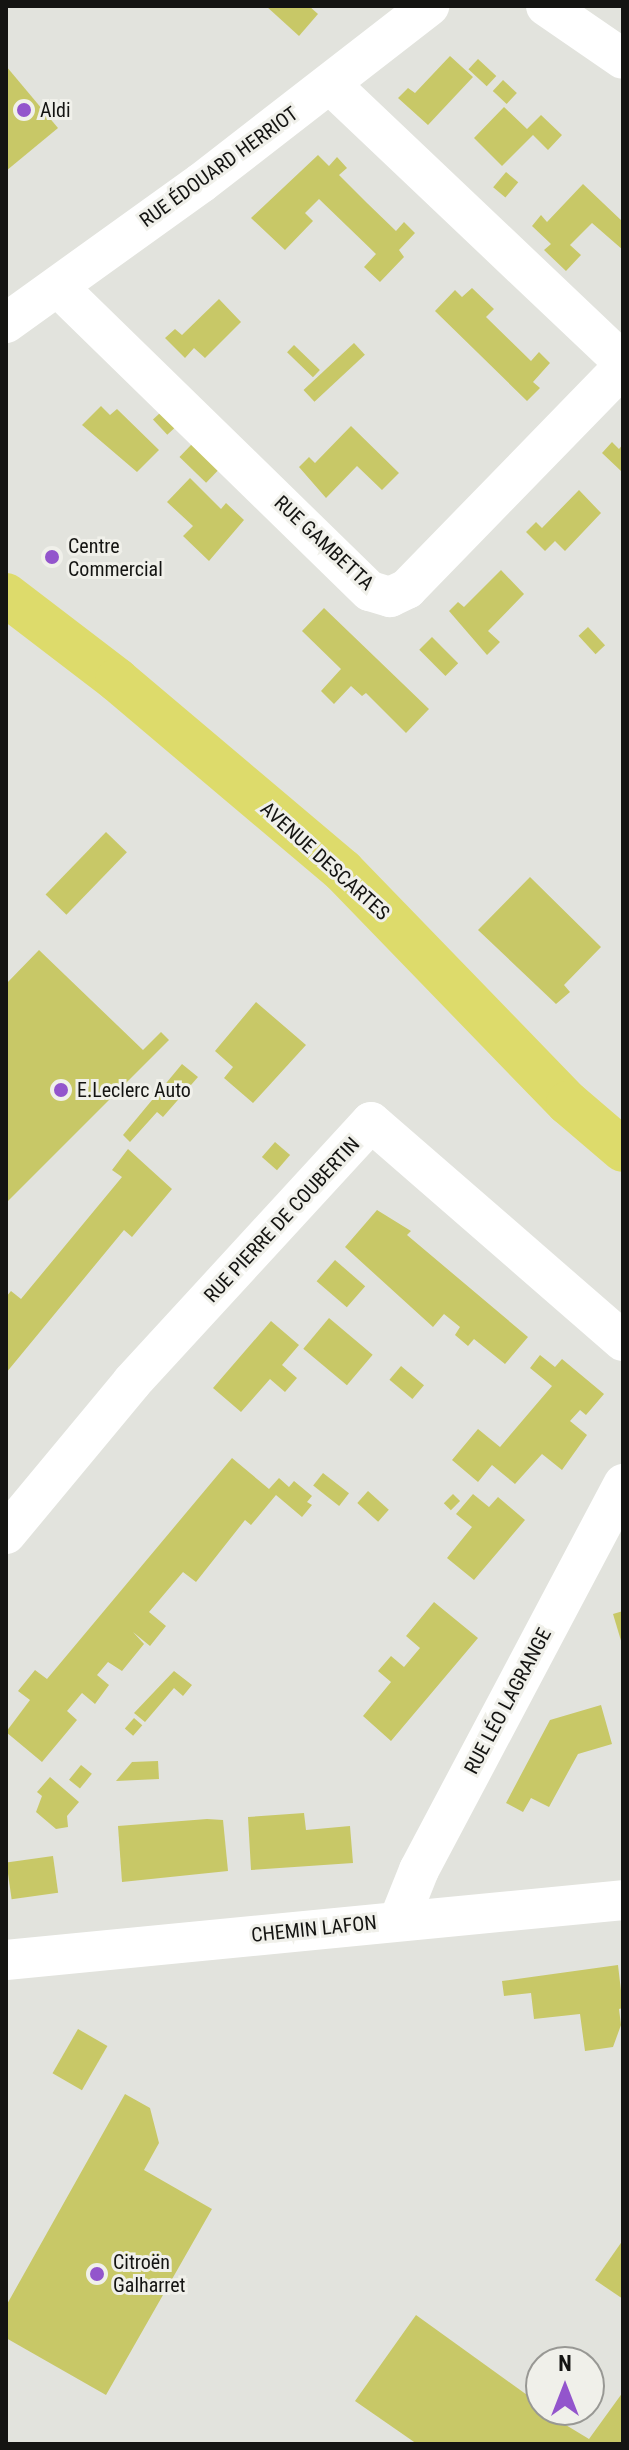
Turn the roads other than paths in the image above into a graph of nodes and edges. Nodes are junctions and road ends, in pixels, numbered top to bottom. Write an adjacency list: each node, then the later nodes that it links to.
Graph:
1 (429, 6): 4 (street, RUE ÉDOUARD HERRIOT)
2 (546, 6): 3 (street)
3 (623, 59)
4 (330, 84): 5 (street, RUE ÉDOUARD HERRIOT); 7 (street, RUE GAMBETTA)
5 (59, 288): 6 (street, RUE ÉDOUARD HERRIOT); 7 (street, RUE GAMBETTA)
6 (6, 323)
7 (623, 364)
8 (6, 595): 9 (main road, AVENUE DESCARTES)
9 (623, 1150)
10 (623, 1341): 12 (street, RUE PIERRE DE COUBERTIN)
11 (623, 1484): 14 (street, RUE LÉO LAGRANGE)
12 (6, 1534)
13 (623, 1900): 14 (street, CHEMIN LAFON)
14 (399, 1920): 15 (street, CHEMIN LAFON)
15 (6, 1960)

